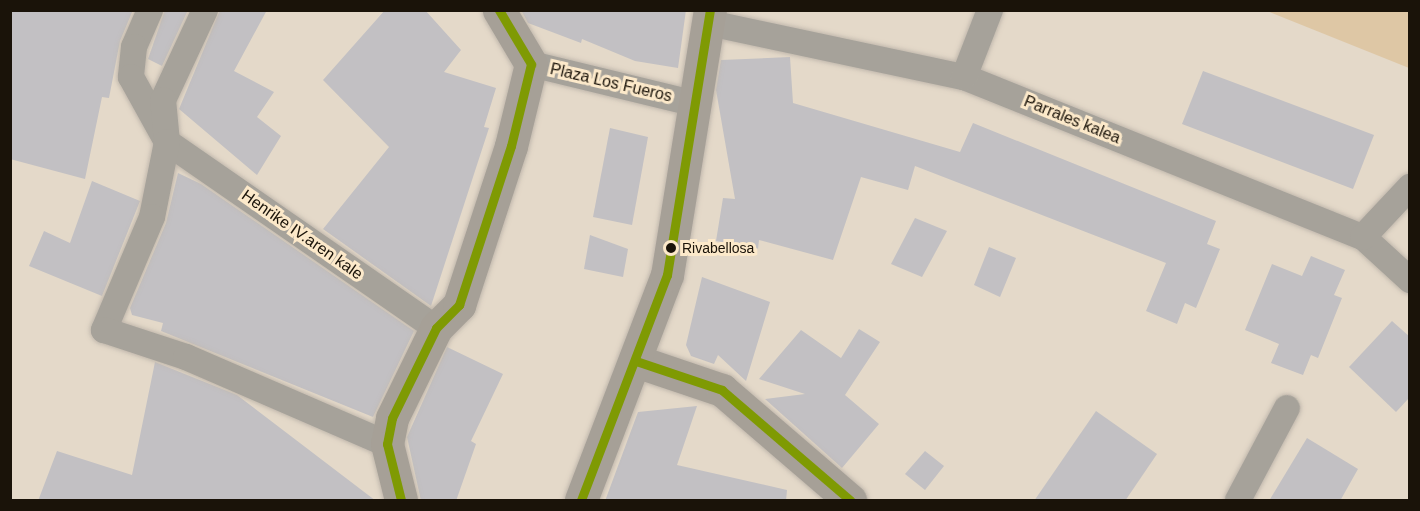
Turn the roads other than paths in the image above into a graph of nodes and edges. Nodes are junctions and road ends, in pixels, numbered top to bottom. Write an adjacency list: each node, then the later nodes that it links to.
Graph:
1 (150, 10): 9 (street)
2 (205, 10): 9 (street)
3 (499, 10): 6 (street)
4 (990, 10): 7 (street)
5 (709, 17): 7 (street, Parrales kalea); 8 (street)
6 (531, 64): 8 (street, Plaza Los Fueros); 13 (street)
7 (964, 77): 11 (street, Parrales kalea)
8 (692, 103): 14 (street)
9 (167, 142): 13 (street, Henrike IV.aren kale); 16 (street)
10 (1410, 187): 11 (street)
11 (1363, 237): 12 (street, Parrales kalea)
12 (1410, 280)
13 (436, 328): 16 (street)
14 (636, 361): 18 (street); 19 (street)
15 (1287, 408): 20 (street)
16 (387, 444): 17 (street)
17 (401, 501)
18 (580, 501)
19 (850, 501)
20 (1238, 501)

